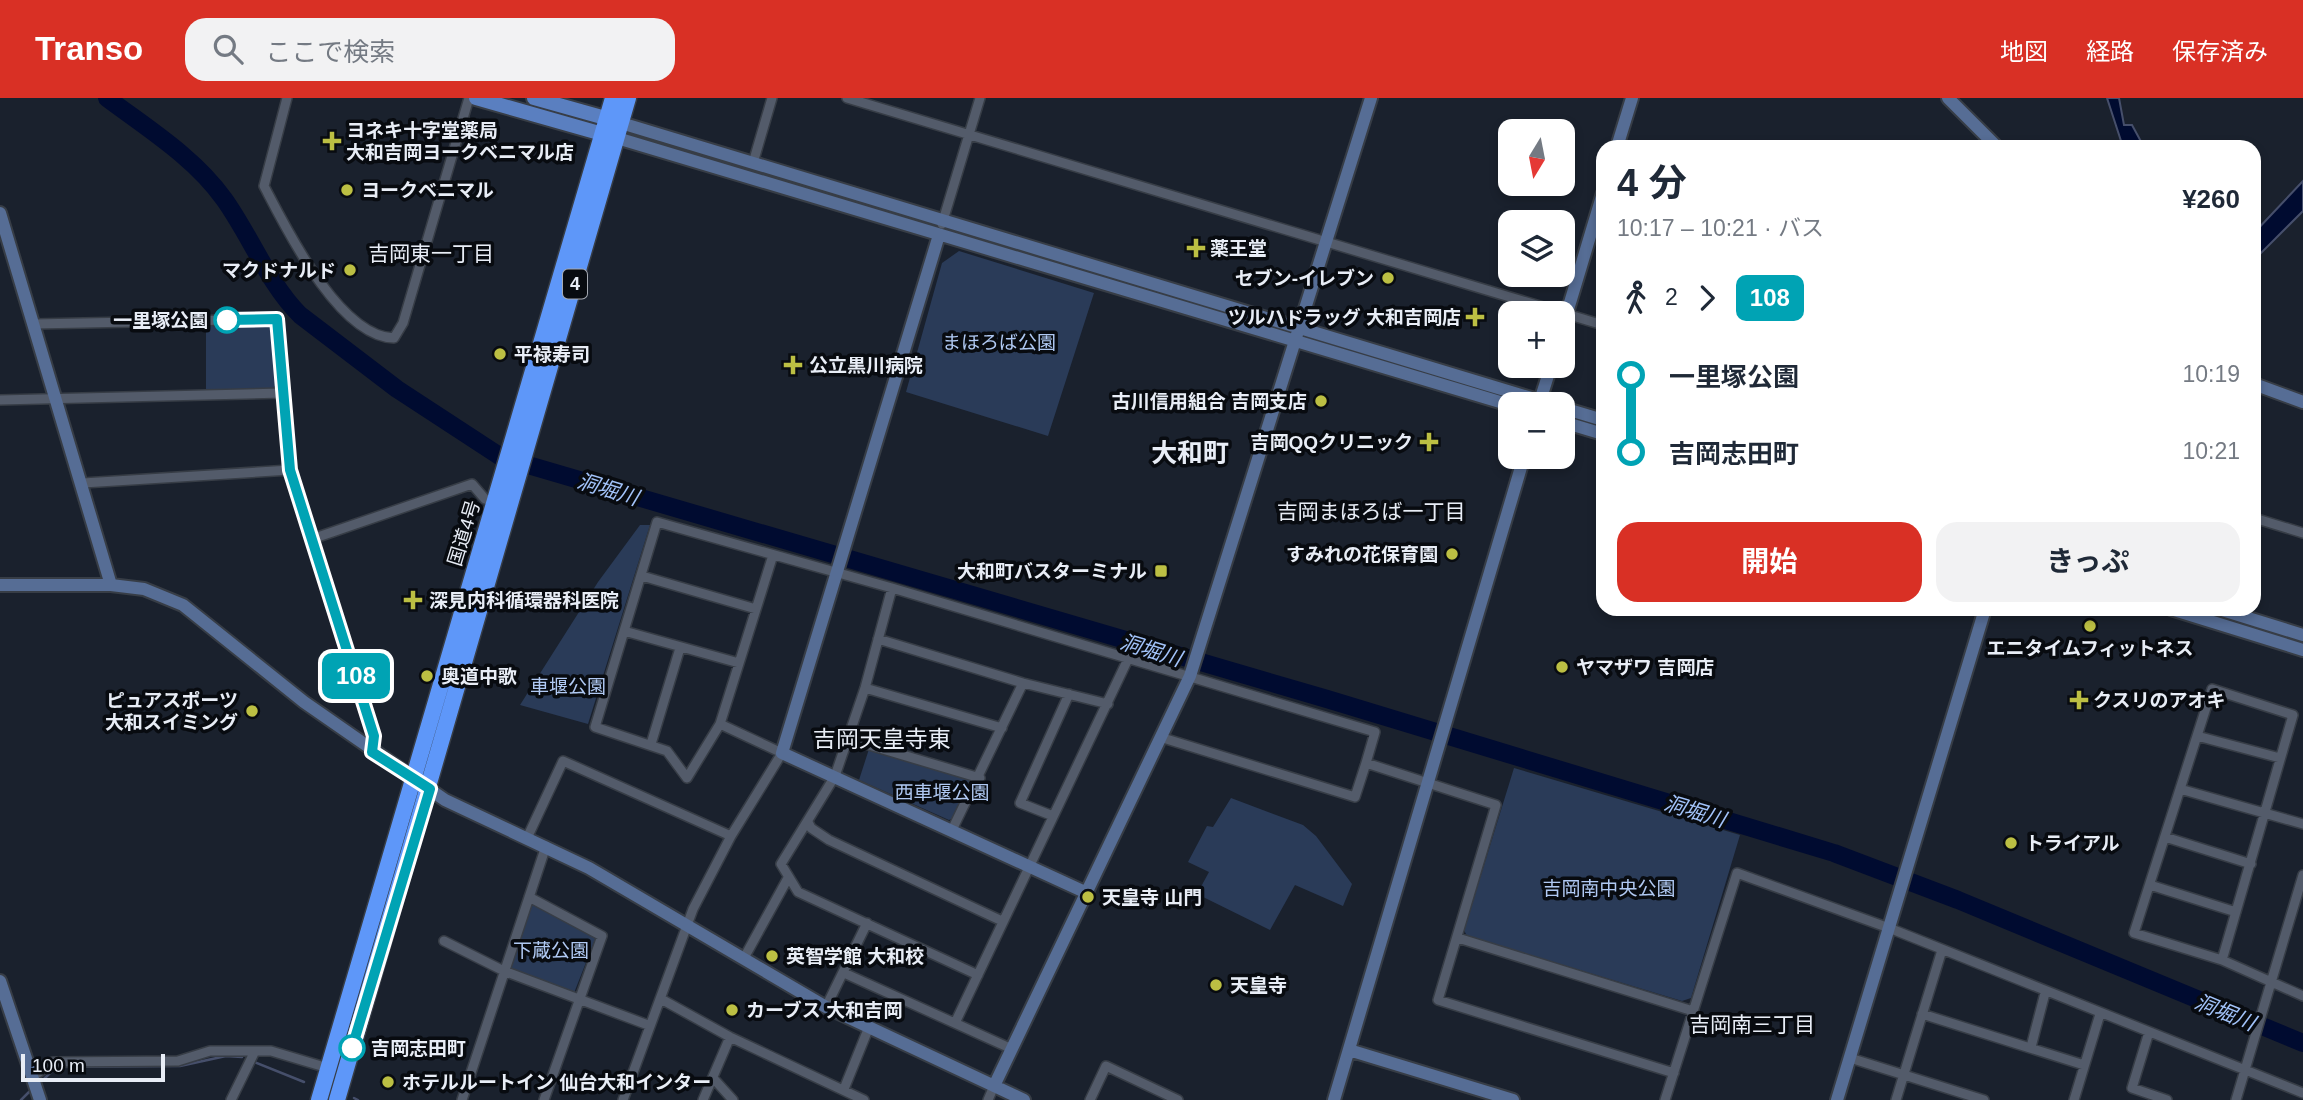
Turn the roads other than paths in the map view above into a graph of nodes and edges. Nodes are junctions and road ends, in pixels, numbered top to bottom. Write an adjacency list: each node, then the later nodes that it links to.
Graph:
1 (287, 98): 2 (street)
2 (469, 98)
3 (476, 98): 13 (main road)
4 (534, 98): 13 (main road)
5 (613, 98): 13 (highway, 国道4号 / 4)
6 (628, 98): 13 (highway, 国道4号 / 4)
7 (772, 98): 17 (street)
8 (846, 98): 14 (street)
9 (980, 98): 14 (street)
10 (1371, 98): 22 (street)
11 (1632, 98): 15 (street)
12 (1948, 98): 16 (street)
13 (612, 128): 17 (street); 21 (street); 40 (highway, 国道4号 / 4)
14 (969, 135): 20 (street); 22 (street)
15 (1619, 140)
16 (1990, 140)
17 (753, 163): 20 (street)
18 (0, 214): 26 (street)
19 (1596, 216): 24 (street)
20 (943, 221): 21 (street); 28 (street)
21 (939, 235): 28 (street); 49 (street)
22 (1326, 240): 23 (street); 28 (street)
23 (1508, 301)
24 (1571, 301)
25 (1575, 321): 27 (street)
26 (34, 324): 31 (street); 32 (street)
27 (1596, 324)
28 (1298, 333): 30 (street); 34 (street); 65 (street)
29 (2261, 387): 35 (street)
30 (1504, 392)
31 (282, 393): 32 (street); 42 (street)
32 (54, 399): 33 (street); 43 (street)
33 (0, 400)
34 (1498, 401)
35 (2303, 402)
36 (1575, 412): 37 (street)
37 (1596, 418)
38 (1575, 426): 39 (street)
39 (1596, 432)
40 (513, 468): 44 (highway, 国道4号 / 4); 84 (highway, 国道4号 / 4)
41 (1520, 469): 83 (street)
42 (290, 470): 43 (street); 47 (street)
43 (83, 483): 52 (street)
44 (495, 502): 47 (street); 82 (highway, 国道4号 / 4)
45 (2261, 520): 46 (street)
46 (2303, 533)
47 (312, 539): 76 (street)
48 (773, 555): 49 (street); 50 (street); 54 (street)
49 (838, 573): 53 (street); 77 (street)
50 (642, 576): 54 (street); 58 (street)
51 (0, 585): 52 (street)
52 (111, 585): 76 (street)
53 (892, 588): 60 (street); 63 (street)
54 (756, 609): 64 (street)
55 (1983, 616): 106 (street)
56 (2194, 616): 62 (street)
57 (2241, 616): 59 (street)
58 (624, 631): 61 (street); 75 (street)
59 (2303, 635)
60 (878, 639): 66 (street); 67 (street)
61 (680, 648): 64 (street); 75 (street)
62 (2303, 650)
63 (1128, 659): 65 (street); 69 (street)
64 (739, 663): 70 (street)
65 (1192, 671): 73 (street); 79 (street)
66 (1023, 682): 68 (street); 71 (street)
67 (865, 688): 71 (street); 74 (street)
68 (1069, 694): 69 (street); 87 (street)
69 (1108, 704): 87 (street)
70 (720, 724): 75 (street); 77 (street)
71 (1002, 728): 81 (street)
72 (2197, 736): 78 (street); 78 (street); 85 (street)
73 (1163, 738): 79 (street); 100 (street)
74 (849, 739): 80 (street); 81 (street)
75 (652, 744)
76 (372, 752): 82 (street)
77 (782, 753): 80 (street); 92 (street)
78 (2280, 758): 86 (street)
79 (1366, 763): 83 (street)
80 (835, 776): 88 (street); 90 (street)
81 (980, 778): 90 (street)
82 (415, 780): 84 (street); 136 (highway, 国道4号 / 4)
83 (1426, 782): 107 (street); 132 (street)
84 (430, 789): 91 (street); 148 (highway, 国道4号 / 4)
85 (2180, 789): 86 (street); 93 (street)
86 (2265, 814): 89 (street); 95 (street)
87 (1053, 816): 96 (street)
88 (808, 822): 98 (street); 103 (street)
89 (2303, 824)
90 (953, 830): 96 (street)
91 (527, 836): 92 (street); 94 (street)
92 (731, 836): 105 (street)
93 (2165, 837): 95 (street); 99 (street)
94 (546, 846): 101 (street); 105 (street)
95 (2251, 864): 102 (street)
96 (1029, 867): 100 (street); 103 (street)
97 (2303, 875): 116 (street)
98 (788, 878): 104 (street); 110 (street)
99 (2150, 885): 102 (street); 111 (street)
100 (1087, 894): 131 (street)
101 (529, 897): 112 (street); 120 (street)
102 (2236, 912): 111 (street)
103 (1002, 921): 114 (street)
104 (867, 923): 113 (street); 114 (street)
105 (687, 925): 110 (street); 119 (street)
106 (1889, 928): 109 (street); 122 (street); 134 (street)
107 (1458, 938): 122 (street); 138 (street)
108 (444, 941): 112 (street)
109 (1942, 950): 117 (street); 123 (street)
110 (744, 958): 121 (street)
111 (2222, 960): 116 (street)
112 (504, 971): 120 (street); 149 (street)
113 (844, 973): 121 (street); 125 (street)
114 (978, 975): 125 (street)
115 (0, 982): 139 (street)
116 (2271, 983): 118 (street); 137 (street)
117 (2045, 993): 124 (street); 130 (street)
118 (2303, 996)
119 (661, 999): 126 (street); 129 (street)
120 (580, 1002): 126 (street); 150 (street)
121 (826, 1007): 127 (street)
122 (1693, 1010): 138 (street)
123 (1922, 1014): 130 (street); 140 (street)
124 (2100, 1014): 128 (street); 135 (street)
125 (955, 1023): 131 (street)
126 (648, 1025): 151 (street)
127 (869, 1027): 142 (street); 143 (street)
128 (2149, 1032): 137 (street); 166 (street)
129 (730, 1037): 141 (street); 143 (street)
130 (2031, 1047): 135 (street)
131 (1012, 1049): 142 (street)
132 (1349, 1050): 159 (street); 160 (street)
133 (255, 1051): 136 (street); 139 (street); 146 (street)
134 (1850, 1058): 140 (street); 162 (street)
135 (2084, 1065): 165 (street)
136 (328, 1068): 147 (highway, 国道4号 / 4)
137 (2247, 1070): 144 (street); 167 (street)
138 (1674, 1073): 161 (street)
139 (34, 1076): 145 (street)
140 (1903, 1076): 163 (street); 164 (street)
141 (713, 1078): 152 (street); 153 (street)
142 (994, 1086): 155 (street); 156 (street)
143 (844, 1089): 154 (street)
144 (2297, 1094)
145 (40, 1100)
146 (231, 1100)
147 (319, 1100)
148 (337, 1100)
149 (462, 1100)
150 (544, 1100)
151 (623, 1100)
152 (703, 1100)
153 (733, 1100)
154 (864, 1100)
155 (988, 1100)
156 (1024, 1100)
157 (1090, 1100): 158 (street)
158 (1178, 1100)
159 (1334, 1100)
160 (1513, 1100)
161 (1665, 1100)
162 (1836, 1100)
163 (1896, 1100)
164 (1984, 1100)
165 (2074, 1100)
166 (2167, 1100)
167 (2236, 1100)

